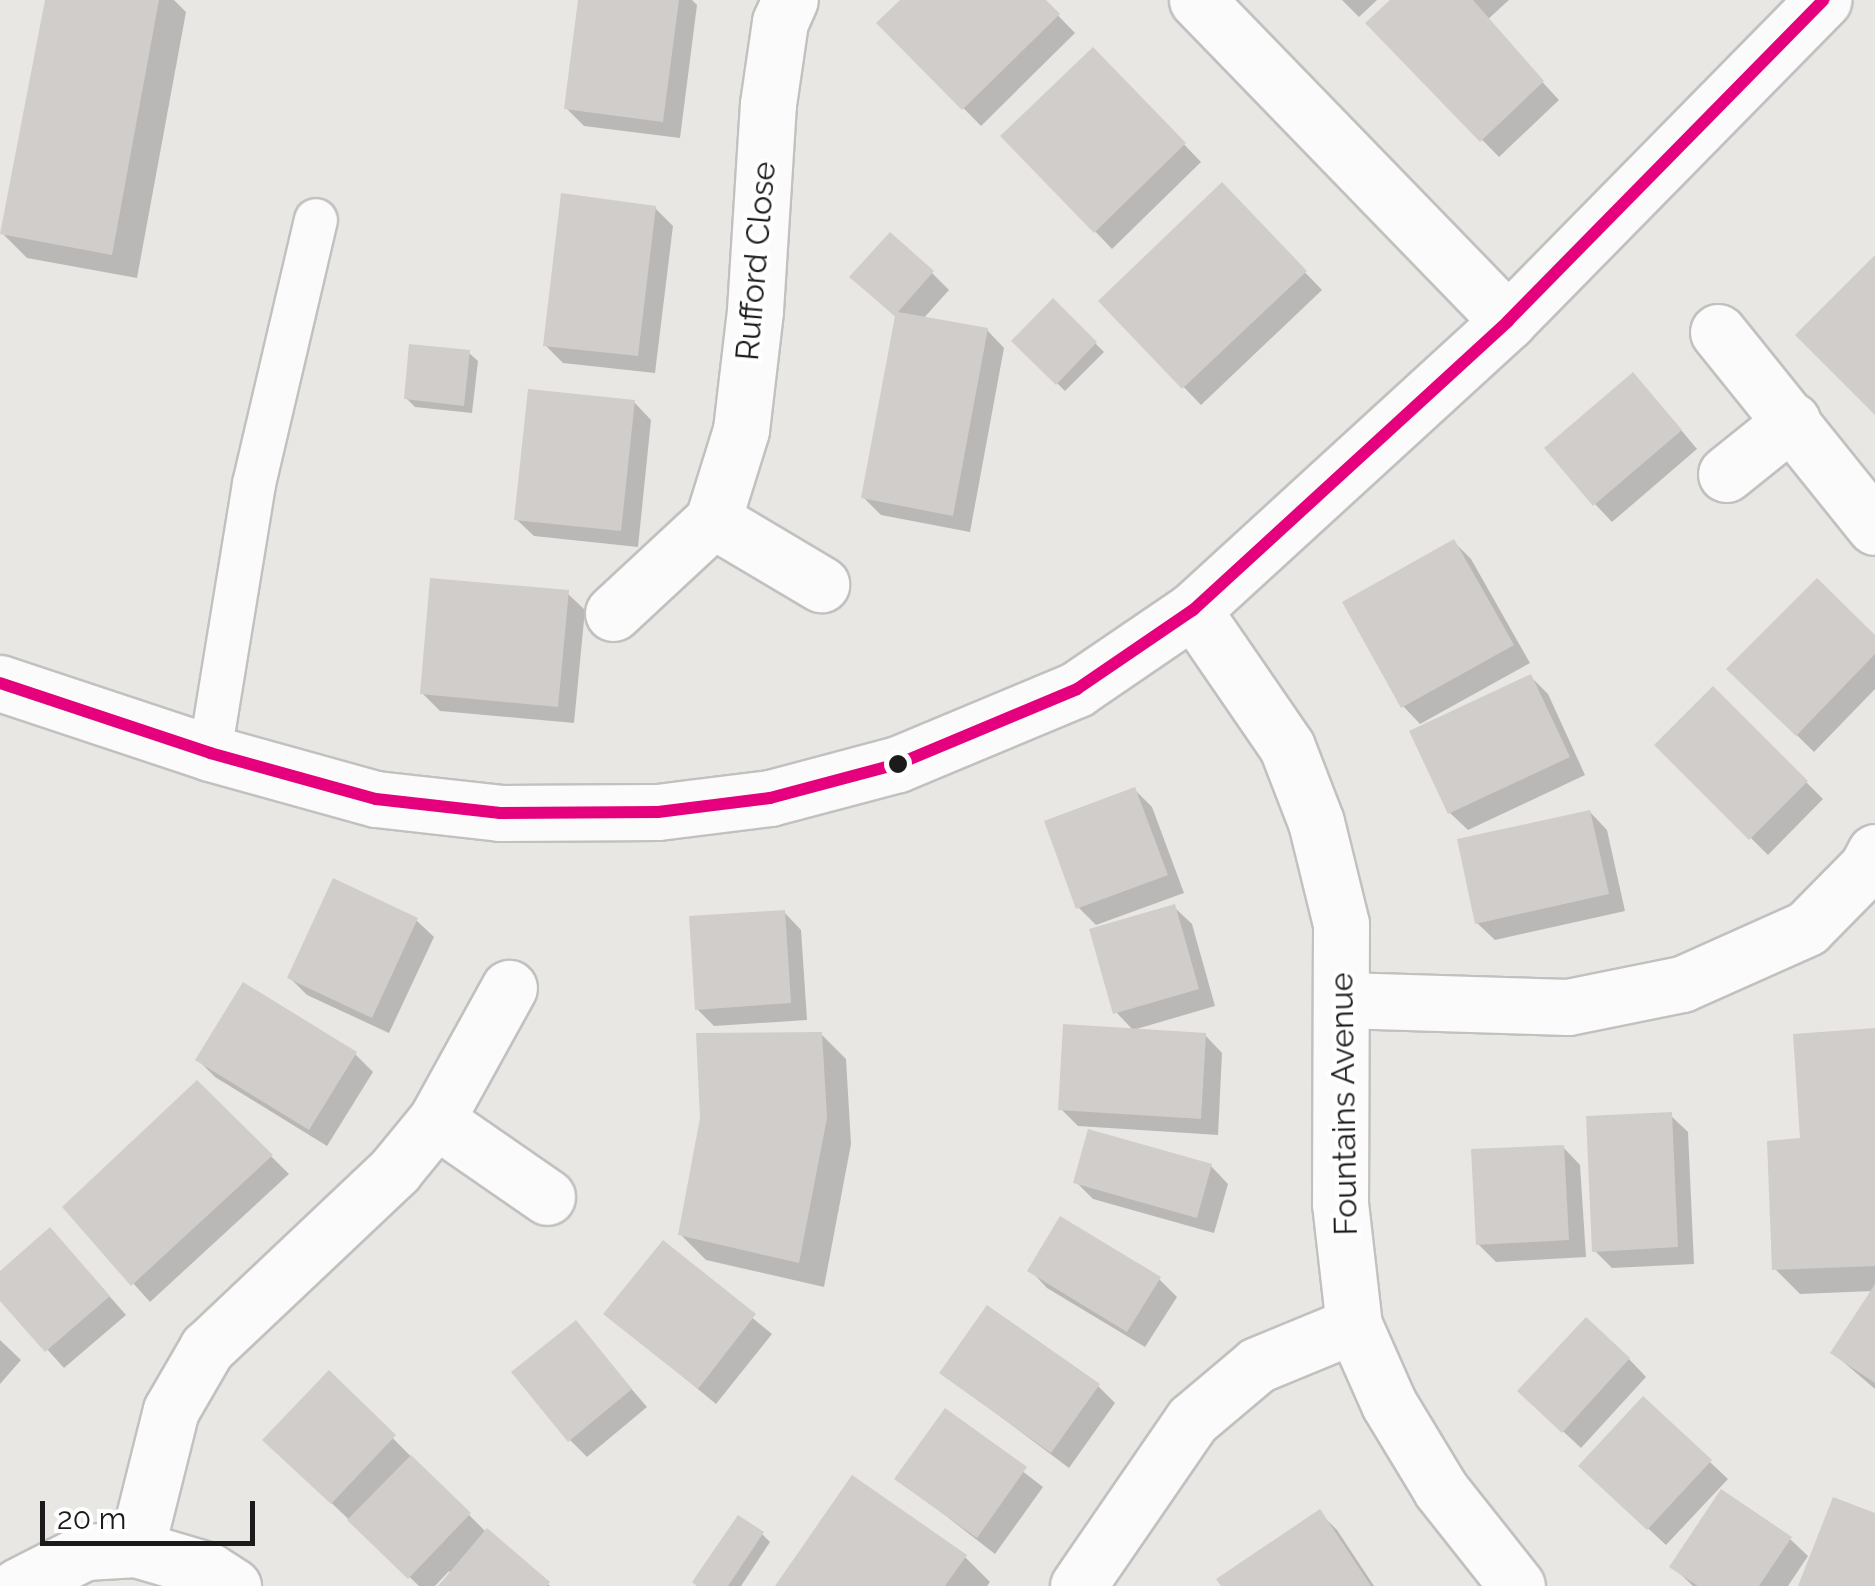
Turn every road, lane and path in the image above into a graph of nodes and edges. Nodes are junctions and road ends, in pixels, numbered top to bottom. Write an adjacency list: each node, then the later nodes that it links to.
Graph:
1 (790, 0): 9 (street, Rufford Close)
2 (1197, 0): 5 (street)
3 (1823, 0): 5 (street)
4 (316, 220): 15 (lane)
5 (1508, 321): 12 (street)
6 (1718, 332): 7 (street)
7 (1792, 421): 8 (street); 10 (street)
8 (1726, 474)
9 (712, 520): 11 (street); 13 (street, Rufford Close)
10 (1875, 527)
11 (821, 584)
12 (1193, 610): 15 (street); 18 (street, Fountains Avenue)
13 (613, 613)
14 (0, 683): 15 (street)
15 (210, 753)
16 (1872, 864): 18 (street)
17 (508, 988): 19 (street)
18 (1343, 1000): 21 (street, Fountains Avenue)
19 (436, 1120): 20 (street); 22 (street)
20 (546, 1197)
21 (1354, 1325): 25 (street); 26 (street, Fountains Avenue)
22 (136, 1549): 23 (street); 24 (street)
23 (18, 1586)
24 (233, 1586)
25 (1078, 1586)
26 (1517, 1586)

